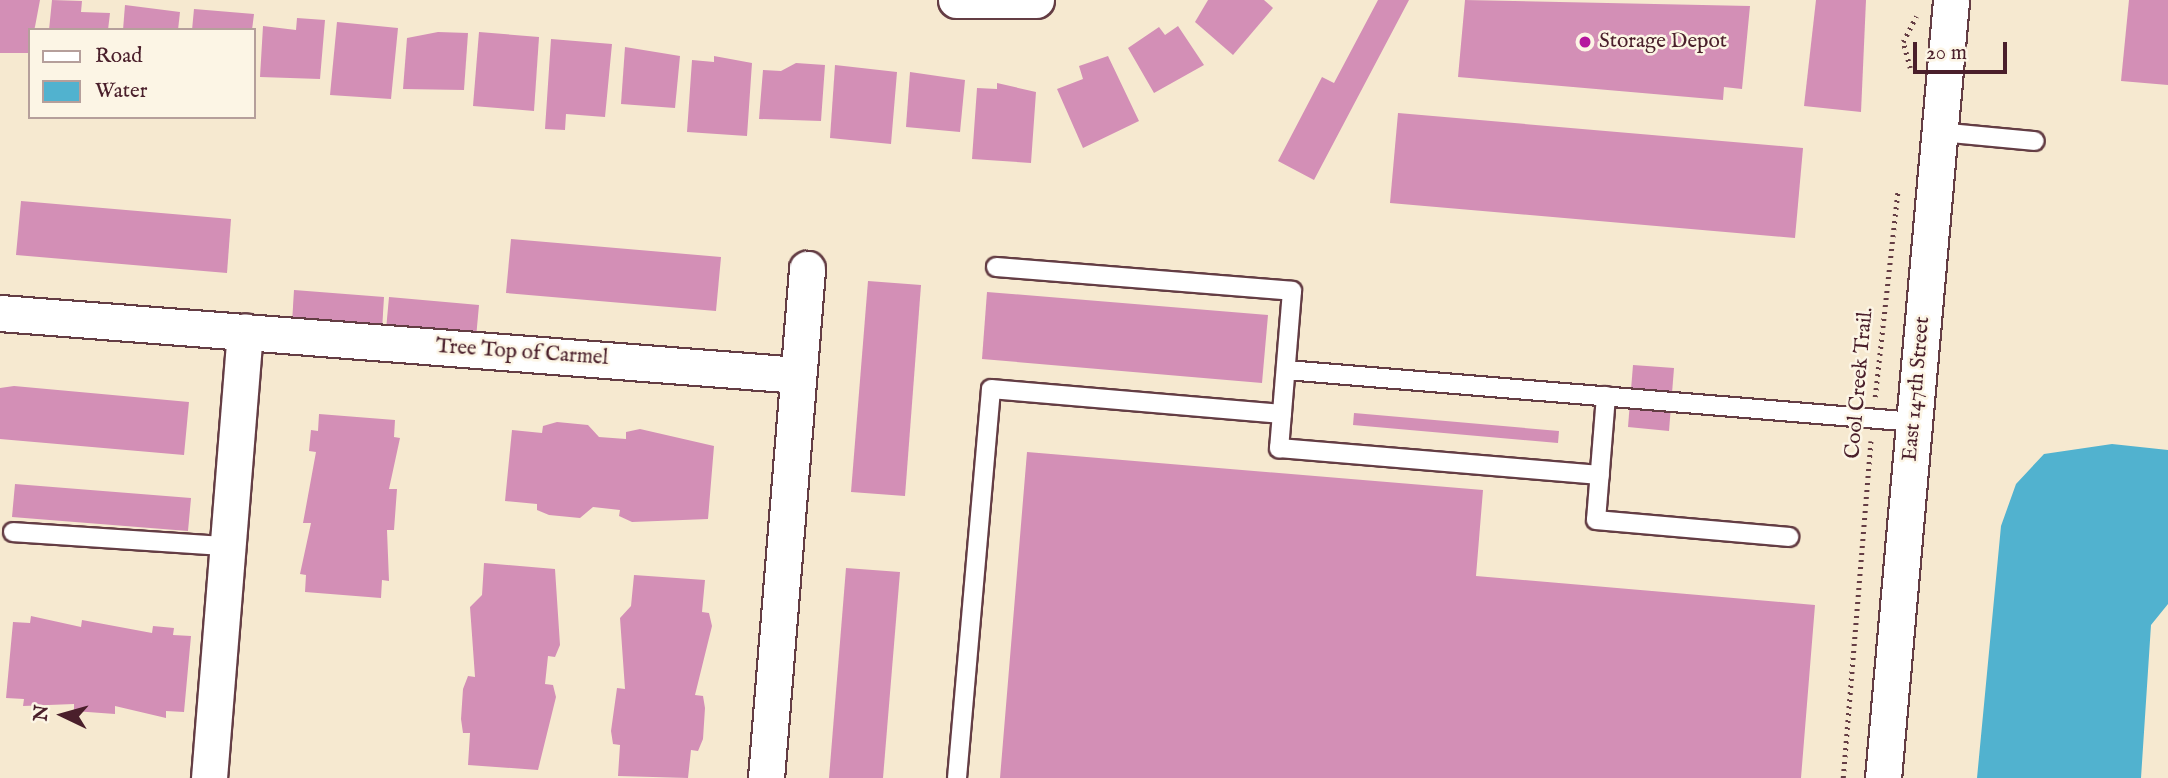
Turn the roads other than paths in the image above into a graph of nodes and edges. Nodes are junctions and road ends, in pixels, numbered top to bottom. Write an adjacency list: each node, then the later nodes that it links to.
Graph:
1 (956, 0): 2 (street)
2 (1035, 0)
3 (1935, 5): 4 (street, East 147th Street)
4 (1939, 132): 5 (lane); 14 (street, East 147th Street)
5 (2035, 141)
6 (996, 267): 10 (lane)
7 (807, 269): 11 (street)
8 (0, 313): 9 (street, Tree Top of Carmel)
9 (245, 331): 11 (street, Tree Top of Carmel); 18 (street)
10 (1286, 370): 12 (lane); 13 (lane)
11 (798, 374): 20 (street)
12 (1606, 396): 14 (lane); 15 (lane)
13 (1282, 414): 15 (lane); 21 (lane)
14 (1914, 422): 22 (street, East 147th Street)
15 (1600, 475): 17 (lane)
16 (13, 532): 18 (lane)
17 (1788, 537)
18 (226, 546): 19 (street)
19 (209, 778)
20 (766, 778)
21 (957, 778)
22 (1883, 778)

